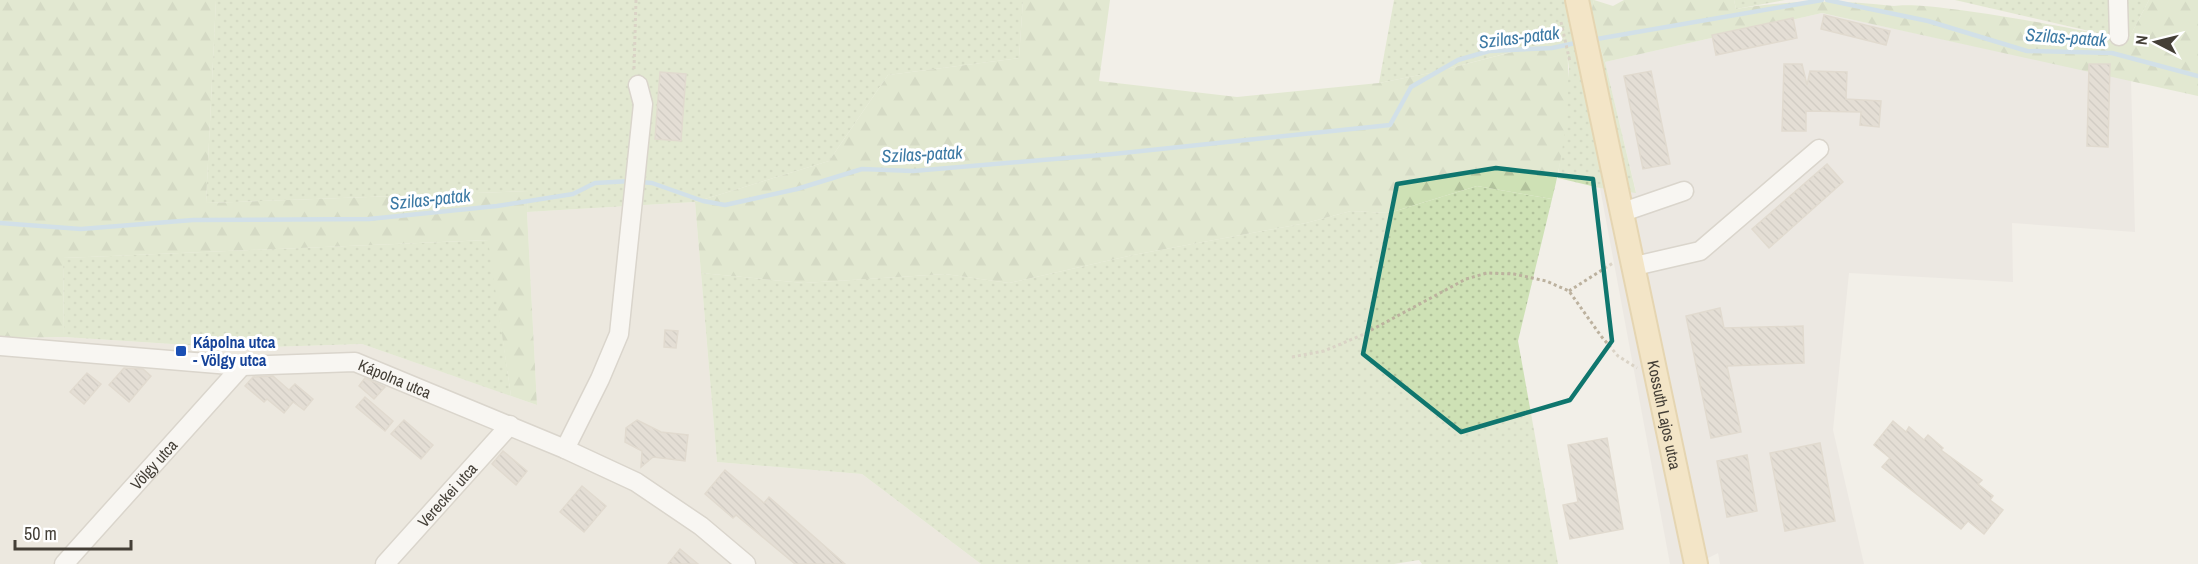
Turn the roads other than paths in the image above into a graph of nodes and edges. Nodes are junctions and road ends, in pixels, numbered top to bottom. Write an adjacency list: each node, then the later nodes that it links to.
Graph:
1 (1577, 0): 7 (main road, Kossuth Lajos utca)
2 (2118, 0): 3 (street)
3 (2119, 36)
4 (638, 85): 12 (street)
5 (1819, 149): 8 (street)
6 (1684, 191): 7 (street)
7 (1623, 212): 8 (main road, Kossuth Lajos utca)
8 (1634, 262): 16 (main road, Kossuth Lajos utca)
9 (0, 346): 10 (street, Kápolna utca)
10 (242, 366): 11 (street, Kápolna utca); 13 (street, Völgy utca)
11 (510, 425): 12 (street, Kápolna utca); 14 (street, Vereckei utca)
12 (565, 448): 15 (street, Kápolna utca)
13 (63, 564)
14 (385, 564)
15 (746, 564)
16 (1696, 564)

